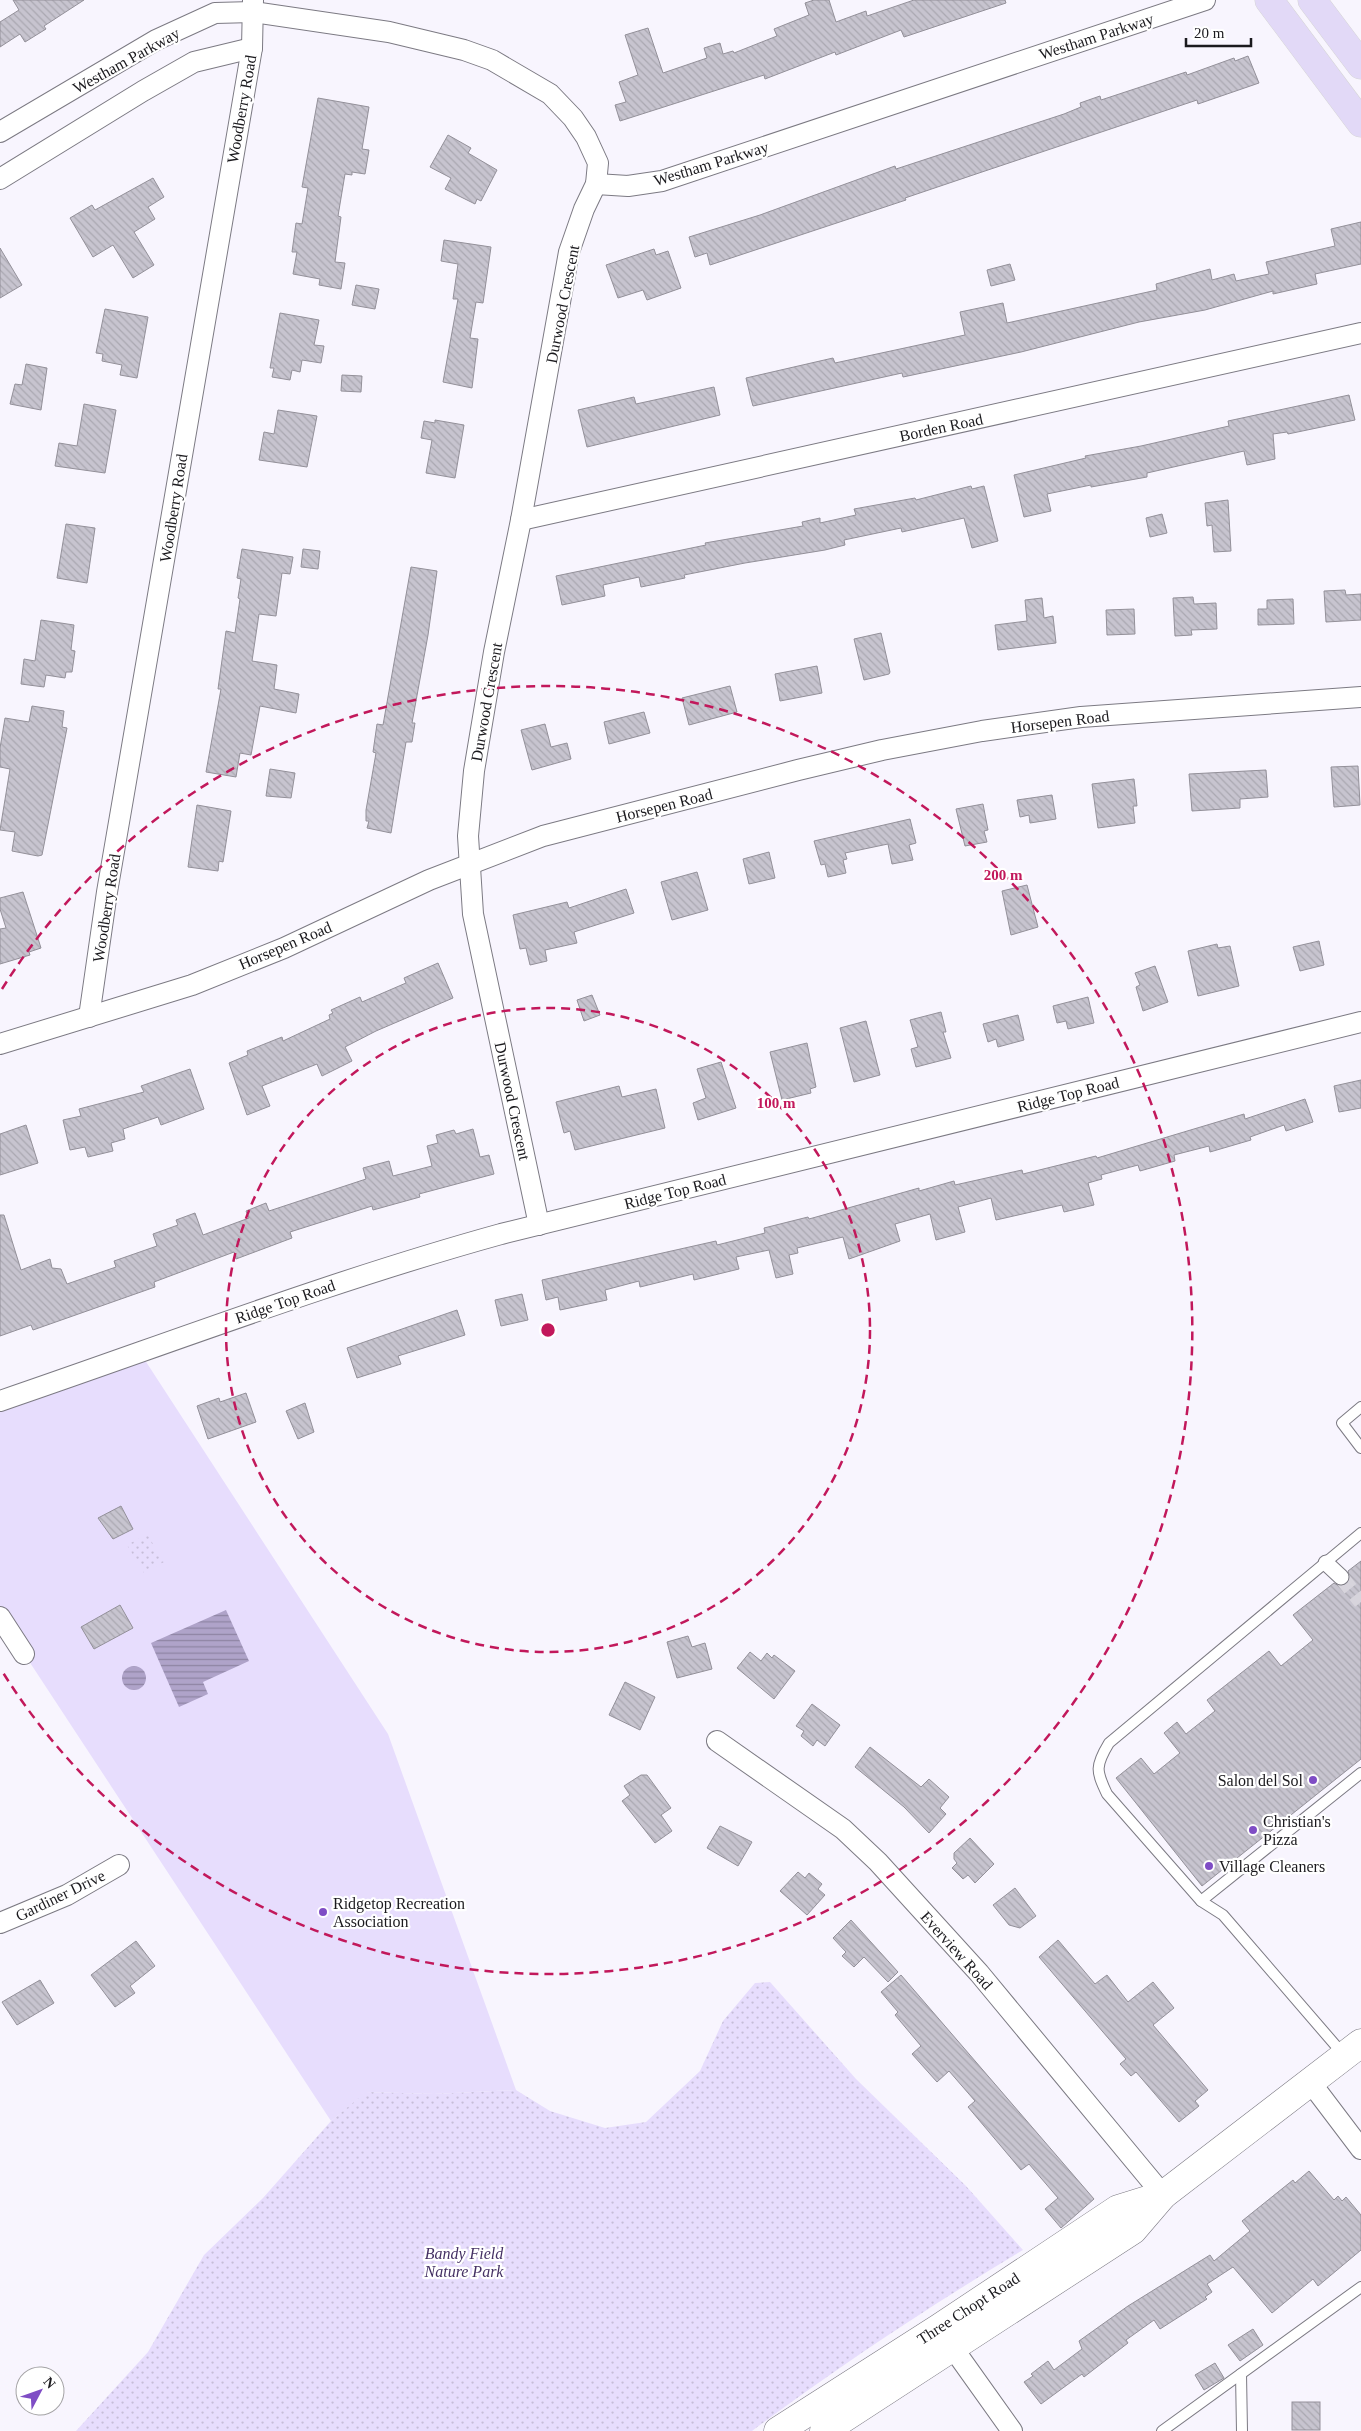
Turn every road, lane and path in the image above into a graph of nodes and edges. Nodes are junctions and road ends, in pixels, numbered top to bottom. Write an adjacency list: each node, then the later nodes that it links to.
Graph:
1 (1205, 0): 10 (street, Westham Parkway)
2 (1269, 0): 7 (main road)
3 (1312, 0): 6 (main road)
4 (253, 6): 5 (street, Woodberry Road); 8 (street, Westham Parkway); 10 (street, Westham Parkway)
5 (252, 48): 9 (street); 15 (street, Woodberry Road)
6 (1361, 65)
7 (1361, 123)
8 (0, 132)
9 (0, 179)
10 (596, 184): 12 (street, Durwood Crescent)
11 (1361, 333): 12 (street, Borden Road)
12 (522, 520): 14 (street, Durwood Crescent)
13 (1361, 697): 14 (street, Horsepen Road)
14 (469, 864): 15 (street, Horsepen Road); 18 (street, Durwood Crescent)
15 (89, 1017): 17 (street, Horsepen Road)
16 (1361, 1022): 18 (street, Ridge Top Road)
17 (0, 1044)
18 (539, 1225): 19 (street, Ridge Top Road)
19 (0, 1401)
20 (1361, 1407): 21 (lane)
21 (1361, 1448)
22 (1361, 1533): 23 (lane)
23 (1326, 1563): 24 (street); 30 (lane)
24 (1341, 1577)
25 (0, 1617): 26 (street)
26 (24, 1654)
27 (717, 1741): 35 (street, Everview Road)
28 (1361, 1773): 30 (lane)
29 (119, 1865): 31 (street, Gardiner Drive)
30 (1201, 1901): 32 (lane)
31 (0, 1923)
32 (1353, 2049): 33 (main road, Three Chopt Road)
33 (1311, 2083): 34 (street); 35 (main road, Three Chopt Road)
34 (1361, 2149)
35 (1163, 2195): 37 (main road, Three Chopt Road)
36 (1361, 2287): 38 (lane)
37 (945, 2338): 39 (main road, Three Chopt Road); 40 (main road, Three Chopt Road); 41 (street)
38 (1241, 2374): 42 (lane); 43 (lane)
39 (778, 2431)
40 (824, 2431)
41 (1012, 2431)
42 (1162, 2431)
43 (1242, 2431)

